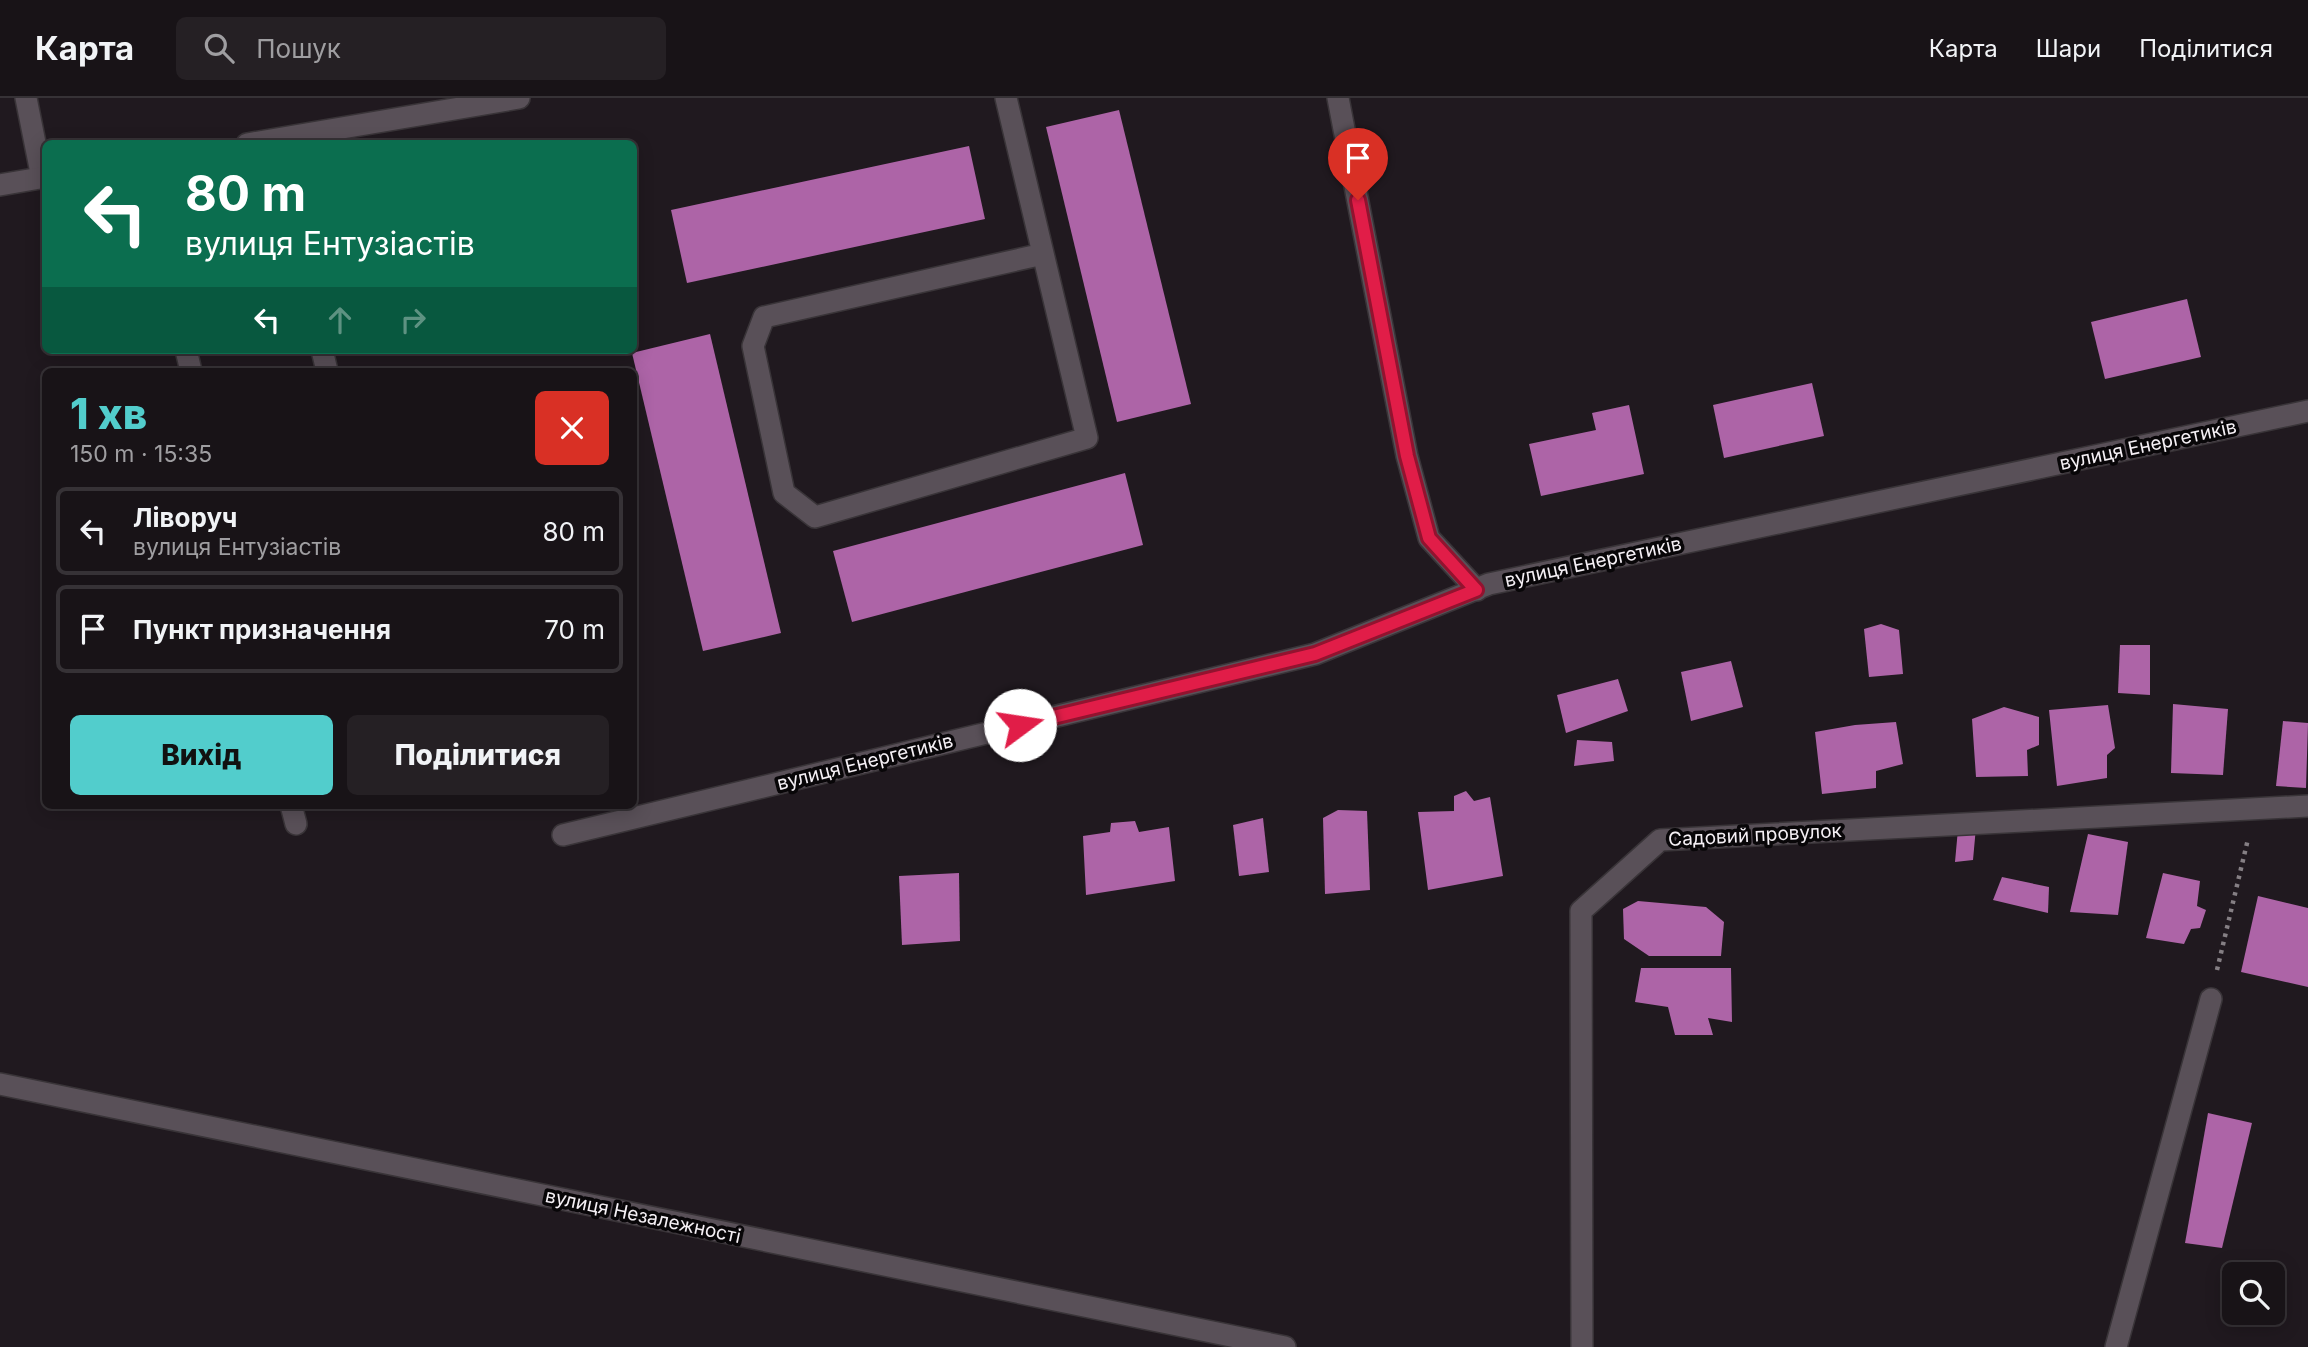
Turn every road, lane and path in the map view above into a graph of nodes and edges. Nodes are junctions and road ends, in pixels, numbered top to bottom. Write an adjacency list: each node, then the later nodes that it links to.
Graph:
1 (26, 98): 6 (street)
2 (519, 98): 5 (street)
3 (1006, 98): 9 (street)
4 (1338, 98): 11 (street)
5 (283, 140)
6 (42, 168)
7 (42, 177): 8 (street)
8 (0, 185)
9 (1043, 254): 9 (street)
10 (2308, 411): 11 (street, вулиця Енергетиків)
11 (1476, 590): 14 (street, вулиця Енергетиків)
12 (2308, 806): 13 (street, Садовий провулок)
13 (2256, 807): 15 (path); 18 (street, Садовий провулок)
14 (563, 835)
15 (2211, 999): 19 (street)
16 (0, 1084): 17 (street, вулиця Незалежності)
17 (1285, 1347)
18 (1582, 1347)
19 (2116, 1347)

